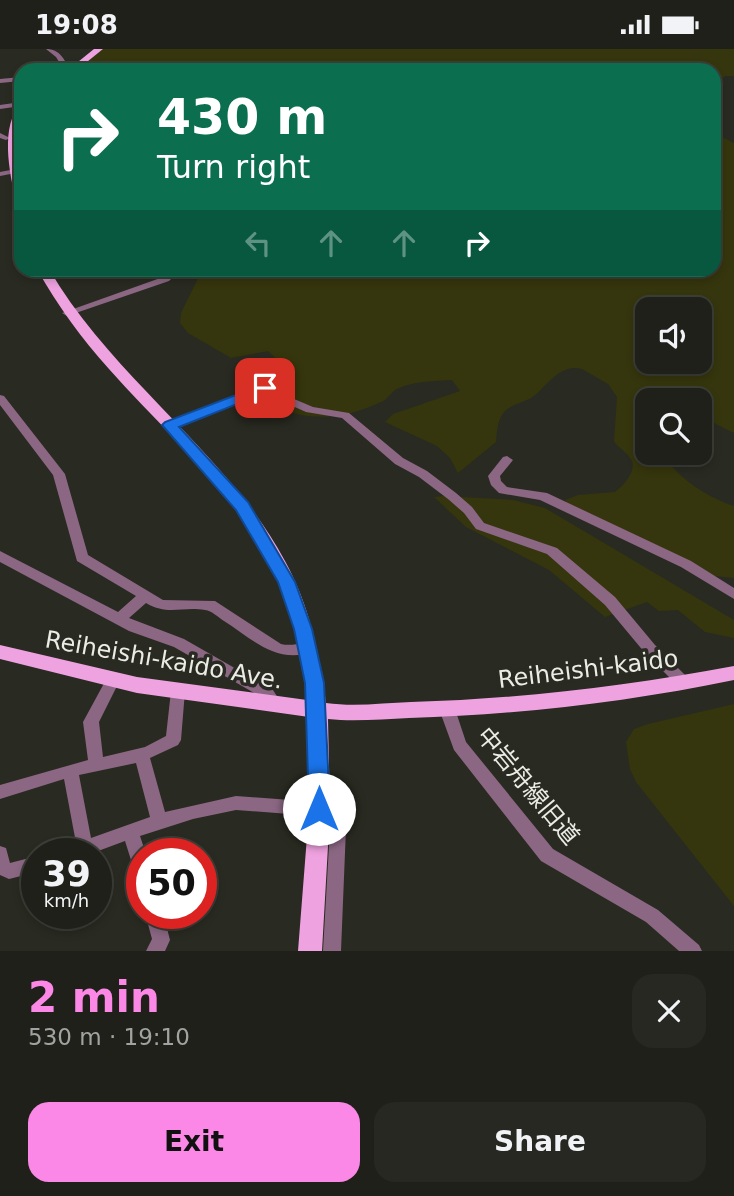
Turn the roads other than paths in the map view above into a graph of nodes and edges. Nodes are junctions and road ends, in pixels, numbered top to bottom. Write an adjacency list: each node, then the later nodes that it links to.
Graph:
1 (49, 49): 3 (street)
2 (99, 49): 4 (main road)
3 (64, 63)
4 (79, 63)
5 (14, 117): 6 (main road)
6 (3, 137): 7 (main road)
7 (14, 164)
8 (47, 277): 10 (main road)
9 (166, 279): 10 (street)
10 (67, 313): 12 (main road)
11 (0, 398): 16 (street)
12 (170, 425): 18 (main road); 22 (street)
13 (507, 460): 15 (street)
14 (0, 556): 17 (street)
15 (734, 594)
16 (144, 597): 17 (street); 18 (street)
17 (119, 619): 24 (street)
18 (308, 648): 26 (main road)
19 (0, 652): 21 (main road, Reiheishi-kaido Ave.)
20 (734, 673): 22 (main road, Reiheishi-kaido)
21 (113, 680): 23 (main road, Reiheishi-kaido Ave.); 28 (street)
22 (684, 683): 25 (main road, Reiheishi-kaido)
23 (178, 691): 24 (main road, Reiheishi-kaido Ave.); 27 (street)
24 (276, 706): 26 (main road, Reiheishi-kaido Ave.)
25 (447, 709): 26 (main road, Reiheishi-kaido Ave.); 43 (street, 中岩舟線旧道)
26 (317, 712): 31 (main road)
27 (142, 756): 28 (street); 32 (street)
28 (96, 765): 29 (street)
29 (70, 771): 30 (street); 34 (street)
30 (0, 792)
31 (319, 809): 32 (street); 41 (main road); 42 (street)
32 (159, 820): 33 (street)
33 (130, 831): 35 (street); 36 (street)
34 (83, 838)
35 (111, 838)
36 (132, 838)
37 (0, 854): 38 (street)
38 (21, 868)
39 (158, 929): 40 (street)
40 (155, 951)
41 (310, 951)
42 (332, 951)
43 (693, 951)

